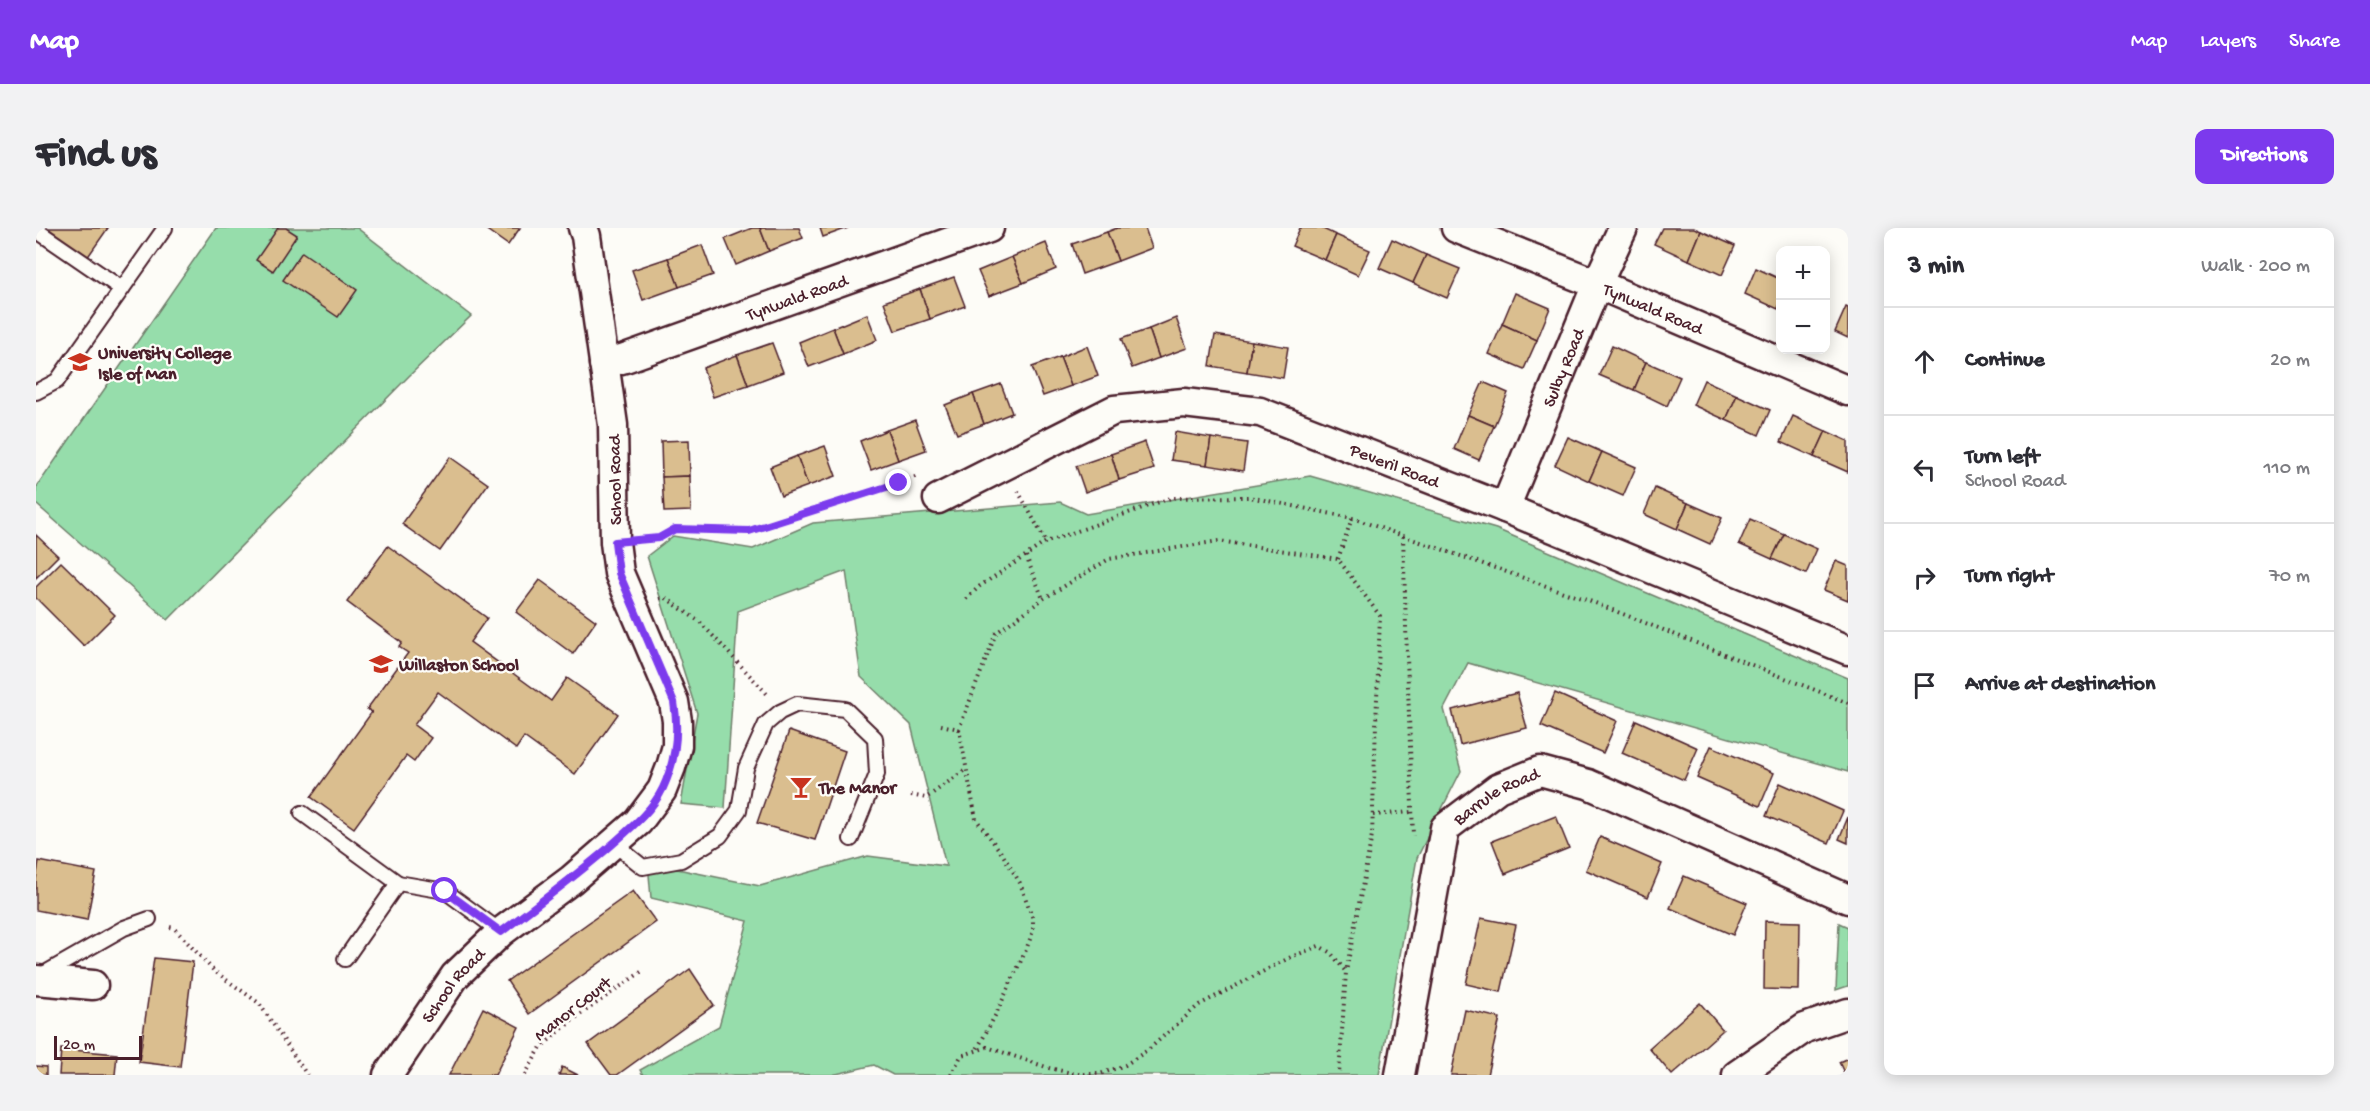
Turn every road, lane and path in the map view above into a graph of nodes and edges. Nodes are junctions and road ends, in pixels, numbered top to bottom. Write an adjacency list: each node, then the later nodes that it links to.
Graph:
1 (165, 228): 8 (lane)
2 (583, 228): 9 (street, School Road)
3 (988, 228): 9 (street, Tynwald Road)
4 (1456, 228): 7 (street, Tynwald Road)
5 (1623, 228): 7 (street, Sulby Road)
6 (36, 230): 8 (lane)
7 (1598, 284): 10 (street, Tynwald Road); 14 (street, Sulby Road)
8 (122, 289): 11 (lane)
9 (604, 364): 17 (street, School Road)
10 (1848, 391)
11 (36, 392)
12 (1005, 466): 13 (street, Peveril Road); 14 (street, Peveril Road); 18 (path)
13 (938, 499): 17 (path)
14 (1505, 508): 24 (street, Peveril Road)
15 (1352, 518): 16 (path); 18 (path); 20 (path)
16 (1403, 536): 25 (path); 31 (path)
17 (615, 542): 21 (street, School Road)
18 (1046, 542): 19 (path)
19 (1026, 556): 22 (path); 23 (path)
20 (1338, 559): 23 (path); 33 (path)
21 (630, 597): 26 (path); 36 (street, School Road)
22 (966, 599)
23 (1043, 599): 28 (path)
24 (1848, 650)
25 (1848, 704)
26 (780, 712): 35 (lane); 36 (lane)
27 (941, 724): 28 (path)
28 (958, 729): 29 (path)
29 (965, 770): 30 (path); 47 (path)
30 (911, 795)
31 (1412, 812): 33 (path); 34 (path)
32 (302, 813): 37 (lane)
33 (1373, 815): 43 (path)
34 (1412, 836)
35 (851, 839)
36 (613, 843): 40 (street, School Road)
37 (398, 883): 40 (lane); 41 (lane)
38 (1848, 899): 53 (street, Barrule Road)
39 (149, 919): 44 (lane); 48 (path)
40 (501, 932): 49 (street, School Road)
41 (345, 959)
42 (644, 970): 50 (path, Manor Court)
43 (1346, 972): 47 (path); 52 (path)
44 (36, 979): 45 (street)
45 (93, 985)
46 (1848, 1013): 54 (street)
47 (975, 1051): 51 (path)
48 (307, 1075)
49 (388, 1075)
50 (525, 1075)
51 (951, 1075)
52 (1339, 1075)
53 (1401, 1075)
54 (1737, 1075)

